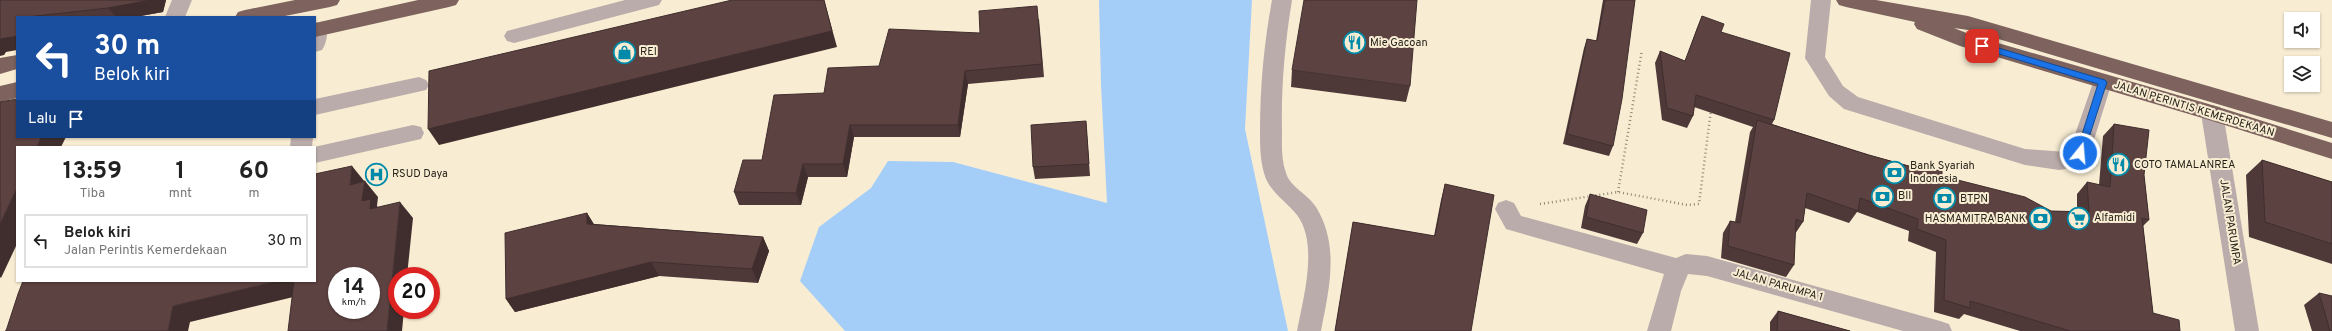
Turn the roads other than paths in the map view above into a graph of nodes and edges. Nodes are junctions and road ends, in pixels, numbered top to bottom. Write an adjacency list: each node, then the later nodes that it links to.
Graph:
1 (182, 0): 10 (street)
2 (330, 0): 11 (highway)
3 (334, 0): 12 (highway)
4 (449, 0): 12 (highway)
5 (652, 0): 13 (street)
6 (1282, 0): 28 (street)
7 (1821, 0): 16 (street)
8 (1846, 0): 9 (highway, JALAN PERINTIS KEMERDEKAAN)
9 (1898, 12): 16 (highway, JALAN PERINTIS KEMERDEKAAN); 22 (highway, JALAN PERINTIS KEMERDEKAAN)
10 (175, 16)
11 (250, 16)
12 (320, 32)
13 (514, 36)
14 (16, 62): 15 (highway)
15 (0, 66)
16 (2102, 82): 21 (highway, JALAN PERINTIS KEMERDEKAAN)
17 (419, 85): 20 (street)
18 (16, 90): 19 (highway)
19 (0, 94)
20 (316, 107)
21 (2212, 112): 24 (highway, JALAN PERINTIS KEMERDEKAAN); 31 (street, JALAN PARUMPA)
22 (2332, 130)
23 (413, 133): 25 (street)
24 (2332, 151)
25 (316, 154)
26 (1506, 209): 27 (street)
27 (1678, 268): 29 (street); 30 (street, JALAN PARUMPA 1)
28 (1310, 331)
29 (1659, 331)
30 (1940, 331)
31 (2247, 331)

